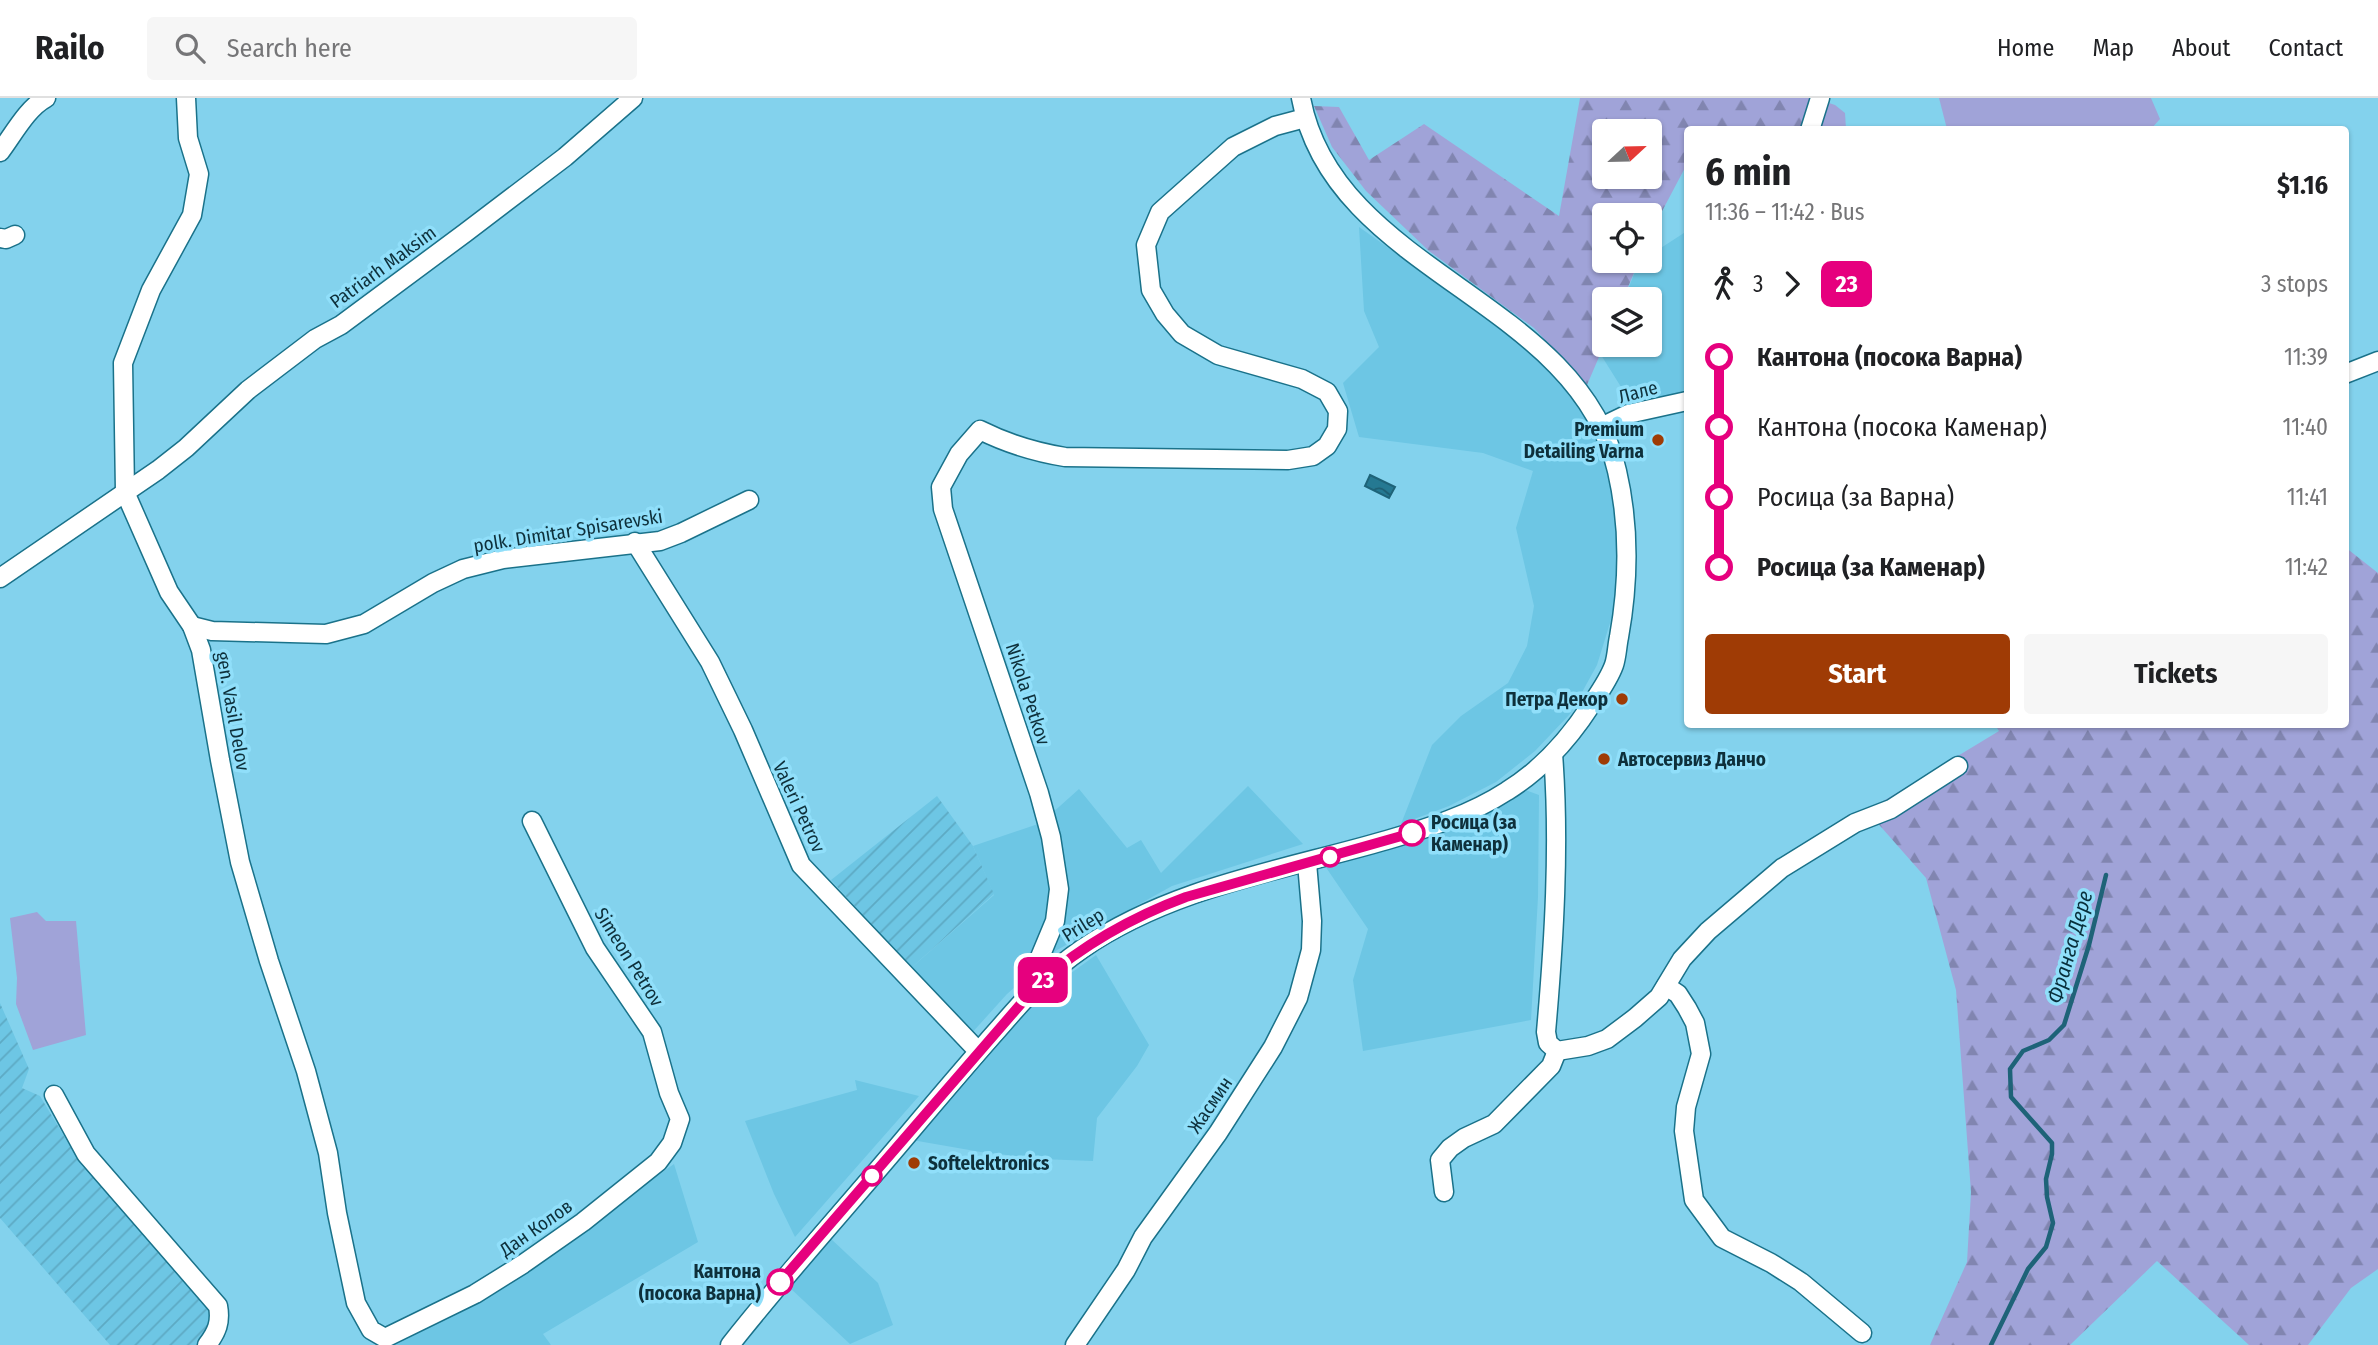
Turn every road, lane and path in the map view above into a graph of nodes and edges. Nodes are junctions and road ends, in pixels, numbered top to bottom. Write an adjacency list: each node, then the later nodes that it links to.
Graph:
1 (43, 98): 8 (street)
2 (186, 98): 13 (street, gen. Vasil Delov)
3 (633, 98): 13 (street)
4 (1301, 98): 6 (street, Prilep)
5 (1820, 98): 7 (street)
6 (1304, 118): 12 (street, Prilep); 22 (street, Nikola Petkov)
7 (1811, 126)
8 (0, 152)
9 (2378, 362): 10 (street)
10 (2349, 373)
11 (1684, 402): 12 (street, Лале)
12 (1601, 427): 18 (street, Prilep)
13 (125, 492): 16 (street); 17 (street, gen. Vasil Delov)
14 (749, 500): 15 (street, polk. Dimitar Spisarevski)
15 (635, 542): 17 (street, polk. Dimitar Spisarevski); 24 (street, Valeri Petrov)
16 (0, 578)
17 (192, 626): 30 (street, gen. Vasil Delov)
18 (1553, 754): 21 (street, Prilep); 25 (street)
19 (1958, 766): 23 (street)
20 (532, 821): 27 (street, Simeon Petrov)
21 (1307, 863): 22 (street, Prilep); 33 (street, Жасмин)
22 (1039, 983): 24 (street, Prilep)
23 (1666, 986): 25 (street); 29 (street)
24 (978, 1051): 32 (street, Prilep)
25 (1556, 1051): 28 (street)
26 (54, 1095): 31 (street)
27 (680, 1119): 30 (street, Дан Колов)
28 (1444, 1192)
29 (1862, 1333)
30 (385, 1338)
31 (207, 1345)
32 (730, 1345)
33 (1075, 1345)

